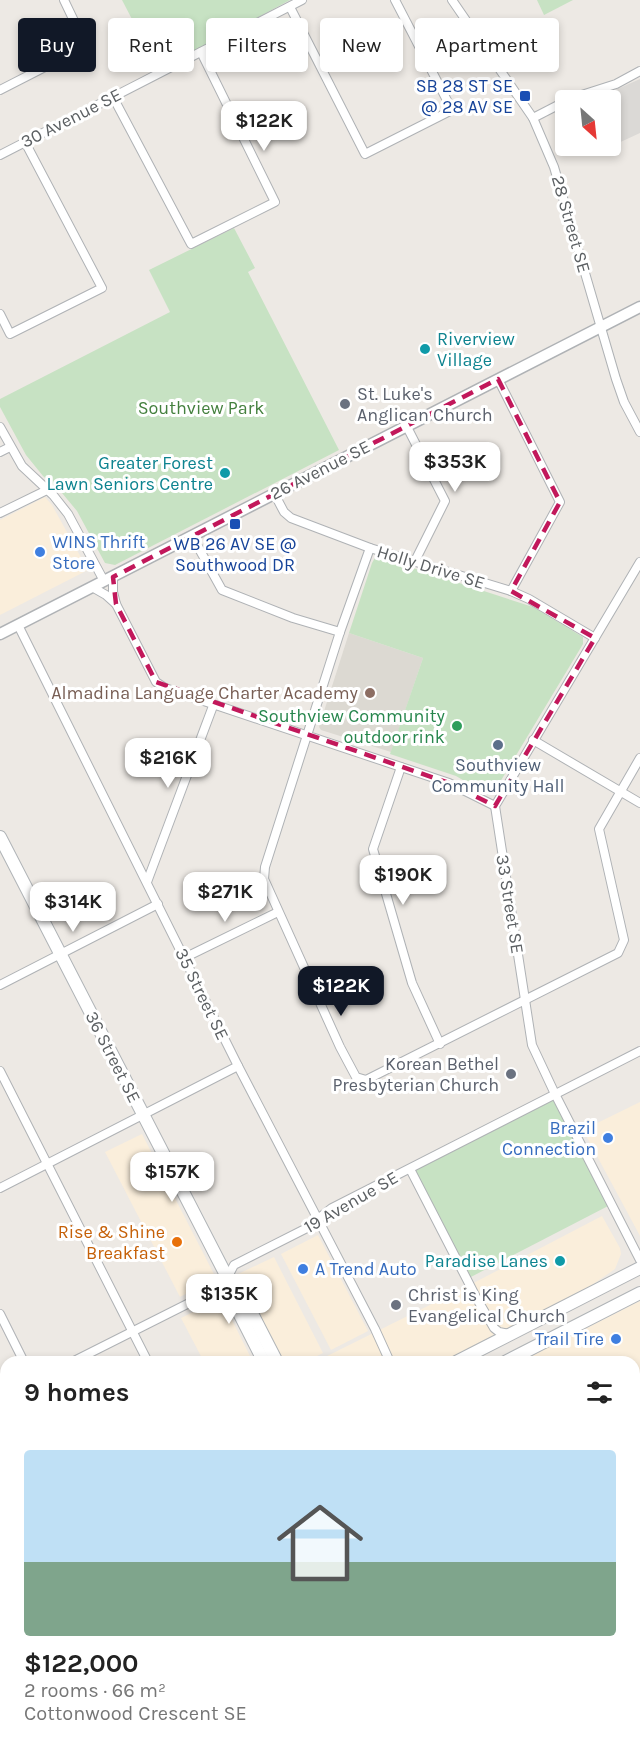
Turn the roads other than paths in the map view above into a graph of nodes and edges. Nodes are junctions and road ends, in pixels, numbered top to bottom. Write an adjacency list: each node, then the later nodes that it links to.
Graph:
1 (63, 0): 8 (street)
2 (302, 0): 5 (street, 30 Avenue SE)
3 (395, 0): 5 (street)
4 (452, 0): 12 (street, 28 Street SE)
5 (290, 6): 6 (street, 30 Avenue SE)
6 (201, 52): 10 (street, 30 Avenue SE); 10 (street)
7 (640, 71): 9 (street)
8 (0, 90)
9 (598, 90)
10 (113, 97): 13 (street, 30 Avenue SE)
11 (555, 107): 12 (street)
12 (533, 118): 17 (street, 28 Street SE)
13 (25, 142): 14 (street, 30 Avenue SE); 16 (street)
14 (0, 155)
15 (640, 307): 17 (street, 26 Avenue SE)
16 (0, 314)
17 (601, 327): 18 (street, 26 Avenue SE); 21 (street, 28 Street SE)
18 (498, 379): 20 (street, 26 Avenue SE); 33 (street)
19 (0, 427): 22 (street)
20 (407, 427): 25 (street, 26 Avenue SE); 29 (street)
21 (639, 428)
22 (10, 447): 23 (street); 24 (street)
23 (0, 452)
24 (47, 490): 26 (street); 31 (street)
25 (274, 493): 27 (street, 26 Avenue SE); 28 (street, Holly Drive SE)
26 (0, 513)
27 (192, 536): 31 (street, 26 Avenue SE); 36 (street)
28 (370, 548): 29 (street, Holly Drive SE); 36 (street)
29 (415, 561): 33 (street, Holly Drive SE)
30 (640, 562): 38 (street)
31 (109, 579): 32 (street, 26 Avenue SE); 34 (street)
32 (92, 587): 34 (street); 35 (street, 26 Avenue SE)
33 (511, 591): 38 (street, Holly Drive SE)
34 (116, 604): 39 (street)
35 (18, 625): 37 (street, 26 Avenue SE); 48 (street, 35 Street SE)
36 (340, 632): 40 (street)
37 (0, 634)
38 (595, 638): 41 (street)
39 (213, 705): 40 (street); 48 (street)
40 (306, 735): 43 (street); 50 (street)
41 (533, 740): 44 (street); 46 (street)
42 (640, 758): 44 (street)
43 (401, 767): 46 (street); 55 (street)
44 (621, 791): 45 (street); 54 (street)
45 (640, 803)
46 (495, 806): 54 (street, 33 Street SE)
47 (0, 837): 51 (main road, 36 Street SE)
48 (147, 882): 49 (street, 35 Street SE)
49 (158, 904): 51 (street); 52 (street, 35 Street SE)
50 (278, 912): 52 (street); 55 (street)
51 (60, 954): 53 (street); 60 (main road, 36 Street SE)
52 (184, 958): 57 (street, 35 Street SE)
53 (0, 985)
54 (525, 1001): 55 (street); 59 (street, 33 Street SE)
55 (440, 1044)
56 (640, 1051): 59 (street, 19 Avenue SE)
57 (238, 1066): 60 (street); 64 (street, 35 Street SE)
58 (0, 1071): 61 (street)
59 (555, 1094): 62 (street, 19 Avenue SE); 65 (street, 33 Street SE)
60 (143, 1115): 61 (street); 67 (main road, 36 Street SE)
61 (47, 1164): 63 (street); 70 (street)
62 (410, 1168): 64 (street, 19 Avenue SE); 71 (street)
63 (0, 1188)
64 (318, 1219): 67 (street, 19 Avenue SE); 77 (street, 35 Street SE)
65 (640, 1260)
66 (640, 1268): 71 (main road)
67 (227, 1277): 70 (street, 19 Avenue SE); 75 (main road, 36 Street SE); 76 (main road, 36 Street SE)
68 (640, 1293): 79 (main road)
69 (0, 1314): 72 (street)
70 (132, 1332): 73 (street, 19 Avenue SE); 74 (street)
71 (511, 1334): 78 (main road)
72 (21, 1356)
73 (84, 1356)
74 (145, 1356)
75 (261, 1356)
76 (274, 1356)
77 (387, 1356)
78 (468, 1356)
79 (527, 1356)

